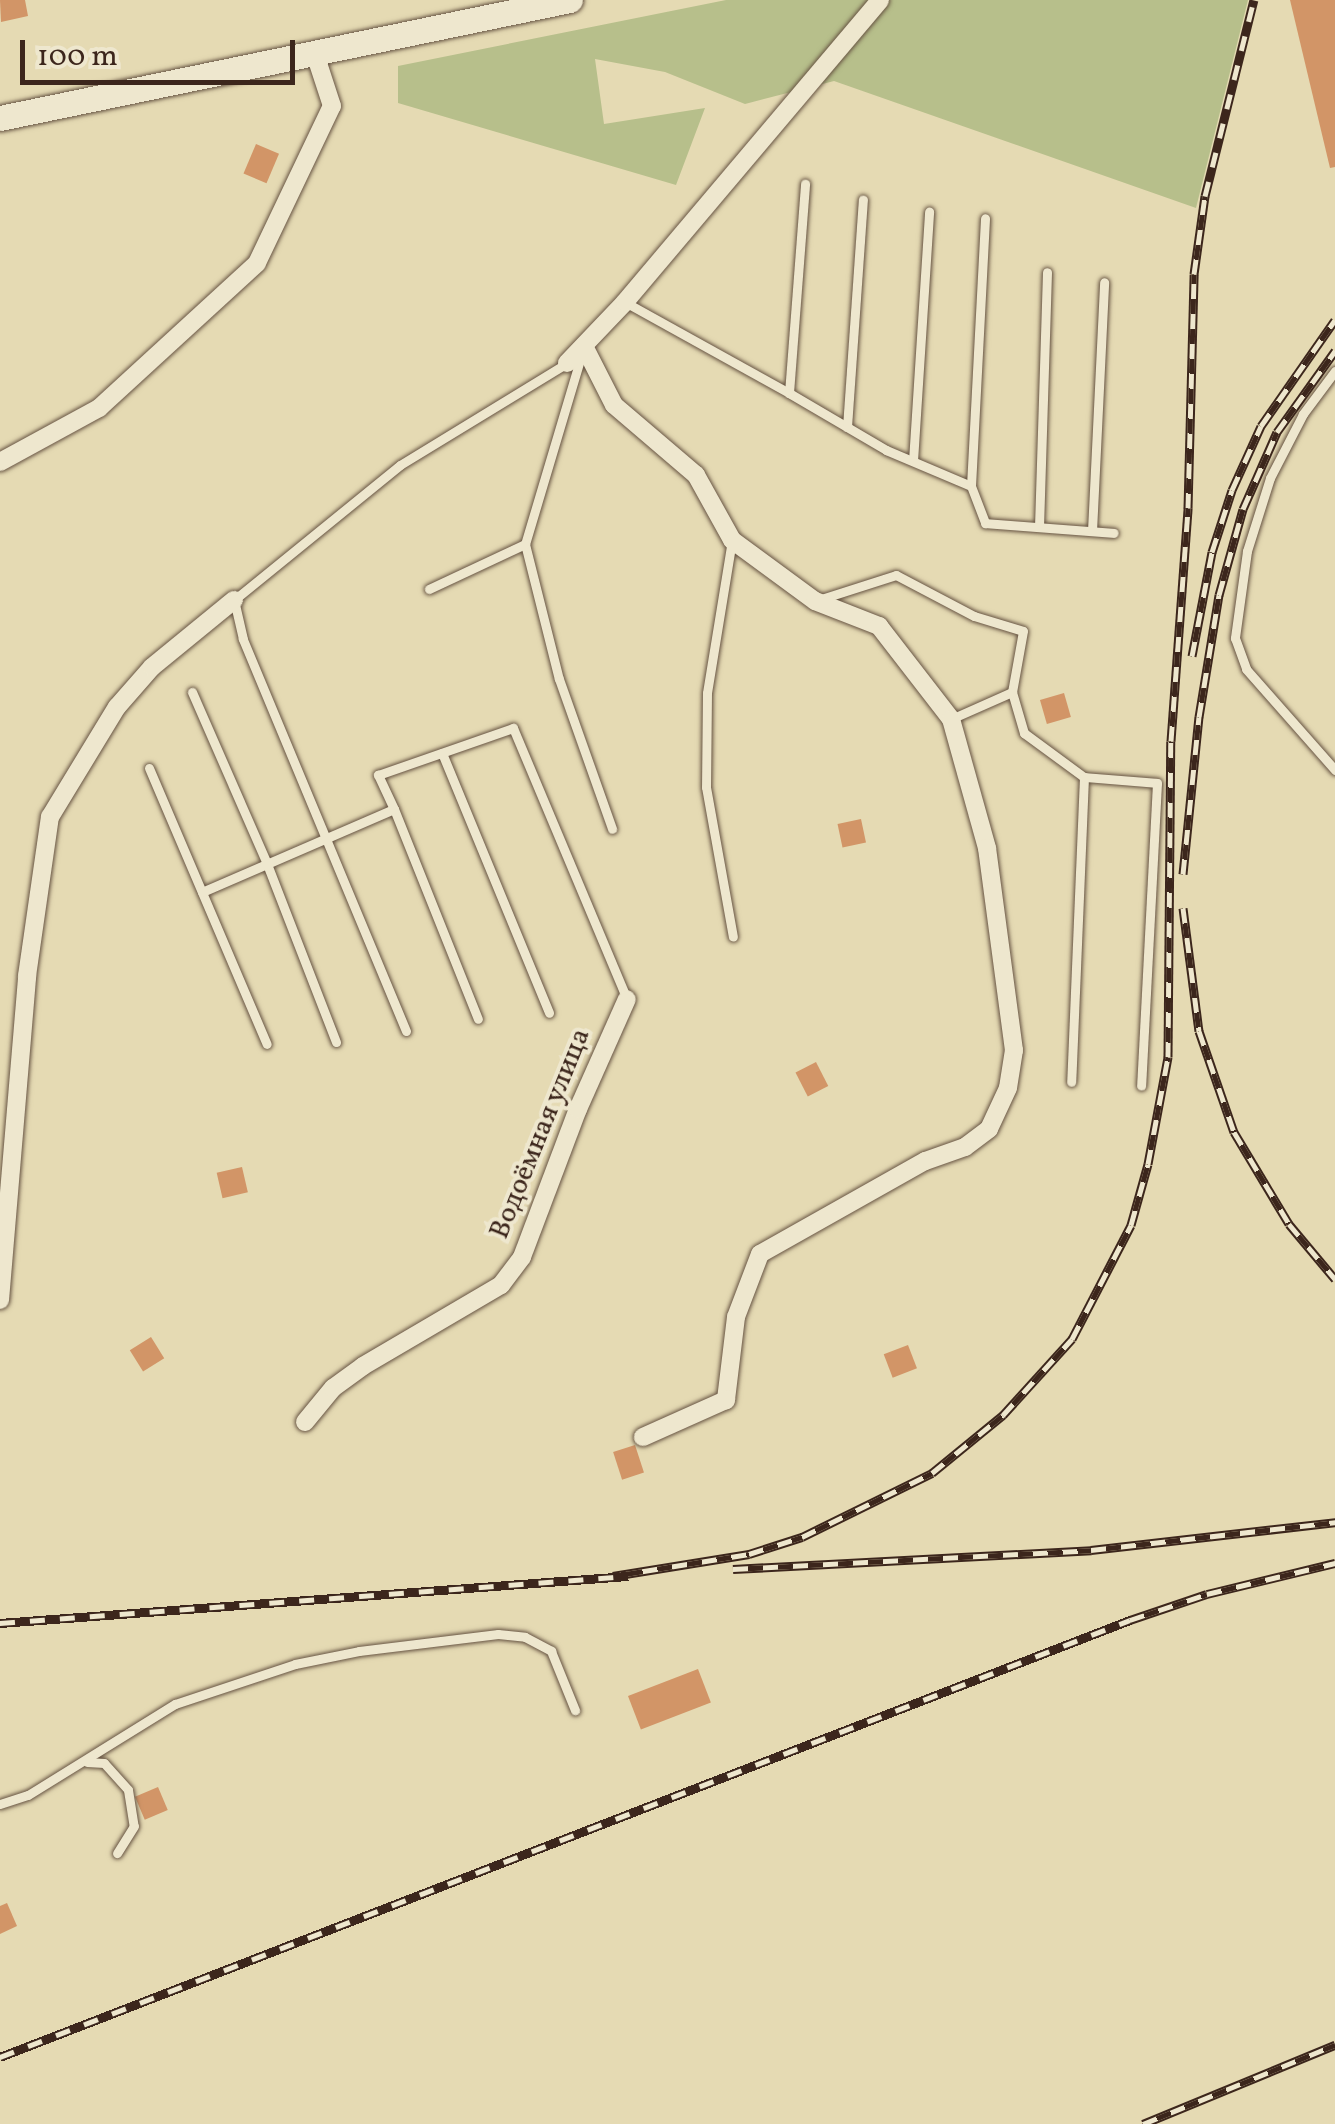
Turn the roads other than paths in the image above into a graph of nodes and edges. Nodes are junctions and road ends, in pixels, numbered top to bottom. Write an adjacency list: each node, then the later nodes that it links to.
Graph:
1 (570, 0): 3 (street)
2 (880, 0): 11 (street)
3 (314, 51): 4 (street); 17 (street)
4 (0, 118)
5 (805, 184): 15 (lane)
6 (863, 200): 16 (lane)
7 (929, 212): 18 (lane)
8 (985, 218): 19 (lane)
9 (1047, 272): 20 (lane)
10 (1104, 282): 21 (lane)
11 (625, 302): 12 (street); 15 (lane)
12 (584, 346): 13 (street); 23 (street); 24 (lane)
13 (567, 363): 26 (lane)
14 (1335, 371): 33 (lane)
15 (789, 392): 16 (lane)
16 (847, 427): 18 (lane)
17 (0, 462)
18 (913, 462): 19 (lane)
19 (970, 486): 20 (lane)
20 (1038, 527): 21 (lane)
21 (1092, 531): 22 (lane)
22 (1114, 532)
23 (732, 540): 27 (street); 40 (lane)
24 (525, 544): 25 (lane); 36 (lane)
25 (429, 589)
26 (234, 600): 37 (lane); 49 (street)
27 (815, 601): 29 (lane); 30 (street)
28 (192, 692): 38 (lane)
29 (1012, 692): 30 (lane); 34 (lane)
30 (950, 718): 51 (street)
31 (442, 753): 35 (lane); 41 (lane); 42 (lane)
32 (149, 768): 39 (lane)
33 (1335, 770)
34 (1084, 778): 47 (lane); 48 (lane)
35 (394, 809): 37 (lane); 43 (lane)
36 (612, 829)
37 (326, 838): 38 (lane); 44 (lane)
38 (267, 864): 39 (lane); 45 (lane)
39 (202, 892): 46 (lane)
40 (733, 937)
41 (627, 999): 50 (street, Водоёмная улица)
42 (549, 1013)
43 (478, 1018)
44 (406, 1031)
45 (336, 1042)
46 (267, 1044)
47 (1072, 1082)
48 (1141, 1086)
49 (0, 1300)
50 (305, 1422)
51 (643, 1437)
52 (575, 1710): 53 (lane)
53 (80, 1764): 54 (lane); 55 (lane)
54 (0, 1804)
55 (117, 1853)

